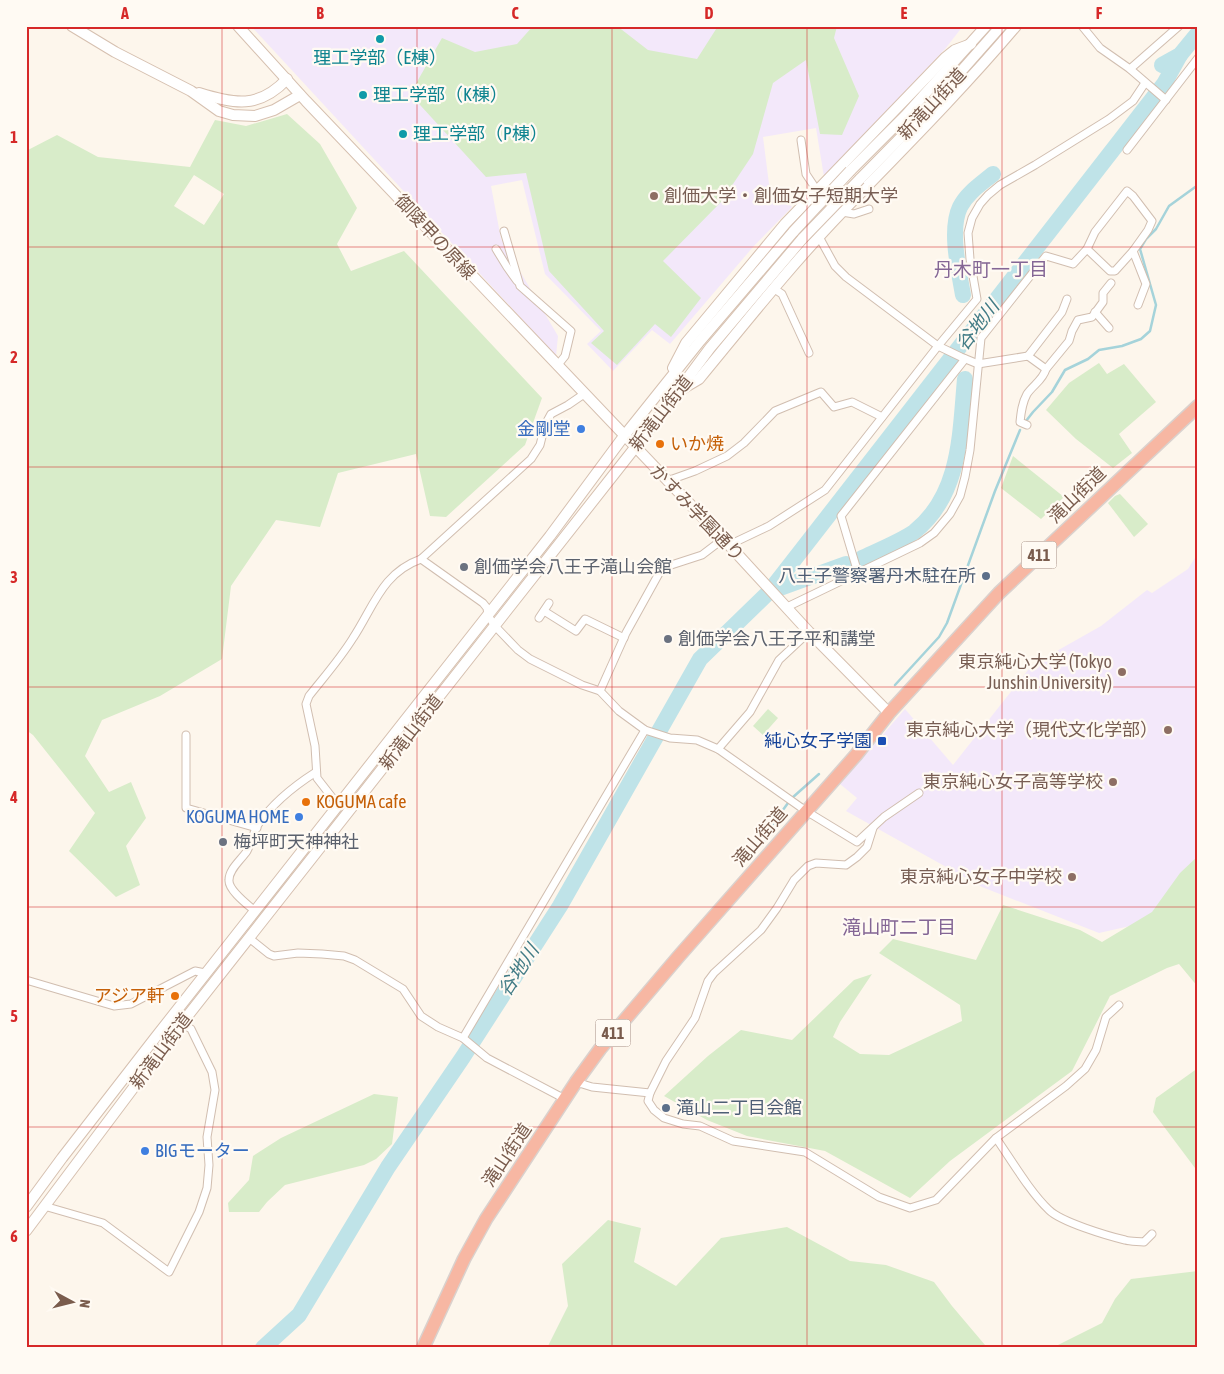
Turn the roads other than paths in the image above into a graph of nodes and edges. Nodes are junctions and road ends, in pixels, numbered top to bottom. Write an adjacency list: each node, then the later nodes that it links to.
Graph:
1 (72, 26): 13 (main road)
2 (238, 26): 11 (main road, 御陵甲の原線)
3 (986, 26): 8 (main road, 新滝山街道)
4 (1001, 26): 46 (main road, 新滝山街道, bridge)
5 (1016, 26): 20 (main road)
6 (1082, 26): 10 (street)
7 (1180, 26): 10 (street)
8 (971, 44): 18 (main road); 45 (main road, 新滝山街道, bridge)
9 (1198, 58): 15 (street)
10 (1130, 69): 12 (street)
11 (286, 79): 13 (main road); 14 (main road, 御陵甲の原線)
12 (1147, 85): 15 (street); 38 (street)
13 (191, 91): 14 (main road)
14 (300, 95): 43 (main road, 御陵甲の原線)
15 (1164, 99): 17 (street)
16 (801, 140): 18 (street)
17 (1128, 150)
18 (818, 190): 20 (street); 21 (main road)
19 (869, 209): 20 (street)
20 (842, 212): 23 (main road)
21 (794, 214): 23 (street); 45 (main road)
22 (504, 231): 30 (street)
23 (820, 236): 31 (main road); 38 (street)
24 (496, 249): 30 (street)
25 (1051, 249): 28 (street)
26 (1086, 249): 27 (street); 27 (street); 28 (street)
27 (1133, 251): 33 (street)
28 (1046, 256): 42 (street)
29 (1111, 283): 34 (street)
30 (520, 286): 43 (street)
31 (774, 288): 36 (street); 46 (main road)
32 (1067, 298): 40 (street)
33 (1138, 305)
34 (1095, 312): 37 (street); 44 (street)
35 (805, 321): 36 (street)
36 (796, 325): 39 (street)
37 (1109, 328)
38 (940, 347): 41 (street); 49 (street)
39 (809, 353)
40 (1028, 356): 42 (street); 44 (street)
41 (963, 358): 42 (street); 56 (street)
42 (978, 364): 56 (street)
43 (557, 366): 47 (main road, 御陵甲の原線)
44 (1046, 369): 50 (street)
45 (663, 387): 51 (main road, 新滝山街道)
46 (679, 390): 52 (main road, 新滝山街道)
47 (584, 394): 51 (main road, 御陵甲の原線); 55 (street)
48 (1198, 406): 66 (highway, 滝山街道 / 411)
49 (882, 417): 53 (street); 54 (street)
50 (1027, 425)
51 (624, 436): 52 (main road, 御陵甲の原線); 60 (main road, 新滝山街道)
52 (635, 447): 53 (main road, かすみ学園通り); 62 (main road, 新滝山街道)
53 (667, 481): 54 (main road, かすみ学園通り)
54 (726, 542): 58 (main road, かすみ学園通り); 64 (street)
55 (421, 559): 60 (street); 70 (street)
56 (858, 572): 58 (street)
57 (549, 603): 59 (street)
58 (785, 606): 63 (main road)
59 (544, 611): 61 (street); 64 (street)
60 (488, 615): 62 (street); 72 (main road, 新滝山街道)
61 (539, 618)
62 (494, 625): 65 (street); 77 (main road, 新滝山街道)
63 (809, 632): 66 (main road); 69 (street)
64 (624, 638): 65 (street)
65 (600, 691): 67 (street)
66 (889, 713): 73 (highway, 滝山街道 / 411)
67 (646, 731): 69 (street); 84 (street)
68 (186, 736): 75 (street)
69 (718, 749): 73 (street)
70 (316, 772): 72 (street); 75 (street)
71 (919, 793): 74 (street)
72 (338, 805): 76 (main road, 新滝山街道)
73 (806, 811): 74 (street); 85 (highway, 滝山街道 / 411)
74 (874, 826): 86 (street)
75 (257, 828): 78 (street)
76 (288, 869): 77 (main road); 78 (main road, 新滝山街道)
77 (297, 876): 79 (main road, 新滝山街道)
78 (255, 911): 80 (main road, 新滝山街道)
79 (249, 938): 83 (main road, 新滝山街道); 84 (street)
80 (205, 974): 81 (street); 90 (main road, 新滝山街道)
81 (26, 980)
82 (1119, 1005): 88 (street)
83 (182, 1023): 89 (main road, 新滝山街道); 89 (street)
84 (465, 1039): 87 (street)
85 (576, 1082): 86 (street); 87 (highway, 滝山街道 / 411)
86 (650, 1093): 88 (street)
87 (565, 1099): 93 (highway, 滝山街道 / 411)
88 (996, 1138): 92 (street)
89 (44, 1206): 91 (main road, 新滝山街道)
90 (26, 1207)
91 (26, 1231)
92 (1152, 1234)
93 (423, 1348)

